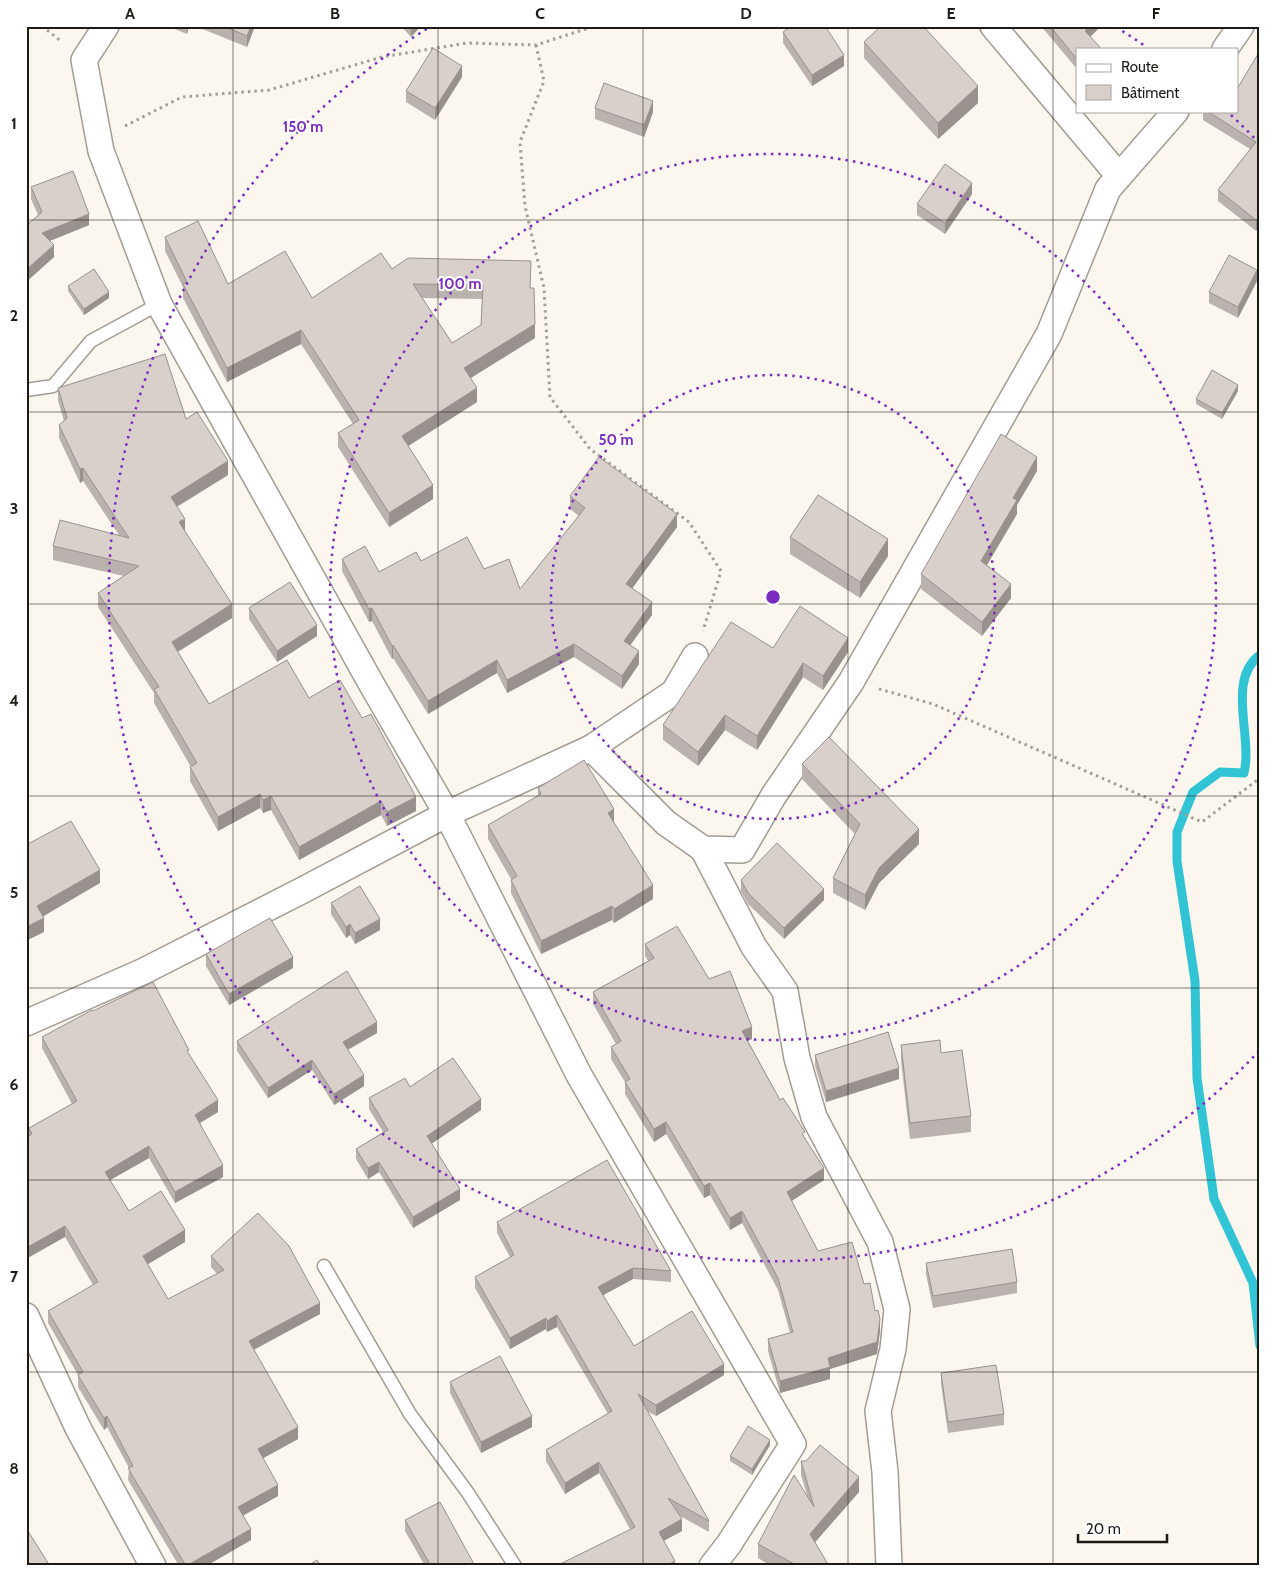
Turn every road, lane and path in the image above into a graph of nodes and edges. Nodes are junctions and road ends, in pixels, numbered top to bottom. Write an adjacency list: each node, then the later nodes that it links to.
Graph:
1 (106, 26): 8 (street)
2 (595, 26): 5 (path)
3 (993, 26): 9 (street)
4 (1241, 26): 6 (street)
5 (536, 45): 8 (path); 12 (path)
6 (1226, 48)
7 (1175, 112): 9 (street)
8 (101, 151): 10 (street)
9 (1120, 176): 13 (street)
10 (159, 304): 11 (lane); 16 (street)
11 (26, 390)
12 (695, 656): 14 (street)
13 (851, 682): 15 (path); 17 (street)
14 (590, 748): 16 (street); 17 (street)
15 (1260, 778)
16 (447, 814): 18 (street); 23 (street)
17 (703, 849): 24 (street)
18 (26, 1023)
19 (324, 1266): 22 (lane)
20 (26, 1316): 21 (street)
21 (152, 1566)
22 (515, 1566)
23 (712, 1566)
24 (889, 1566)

